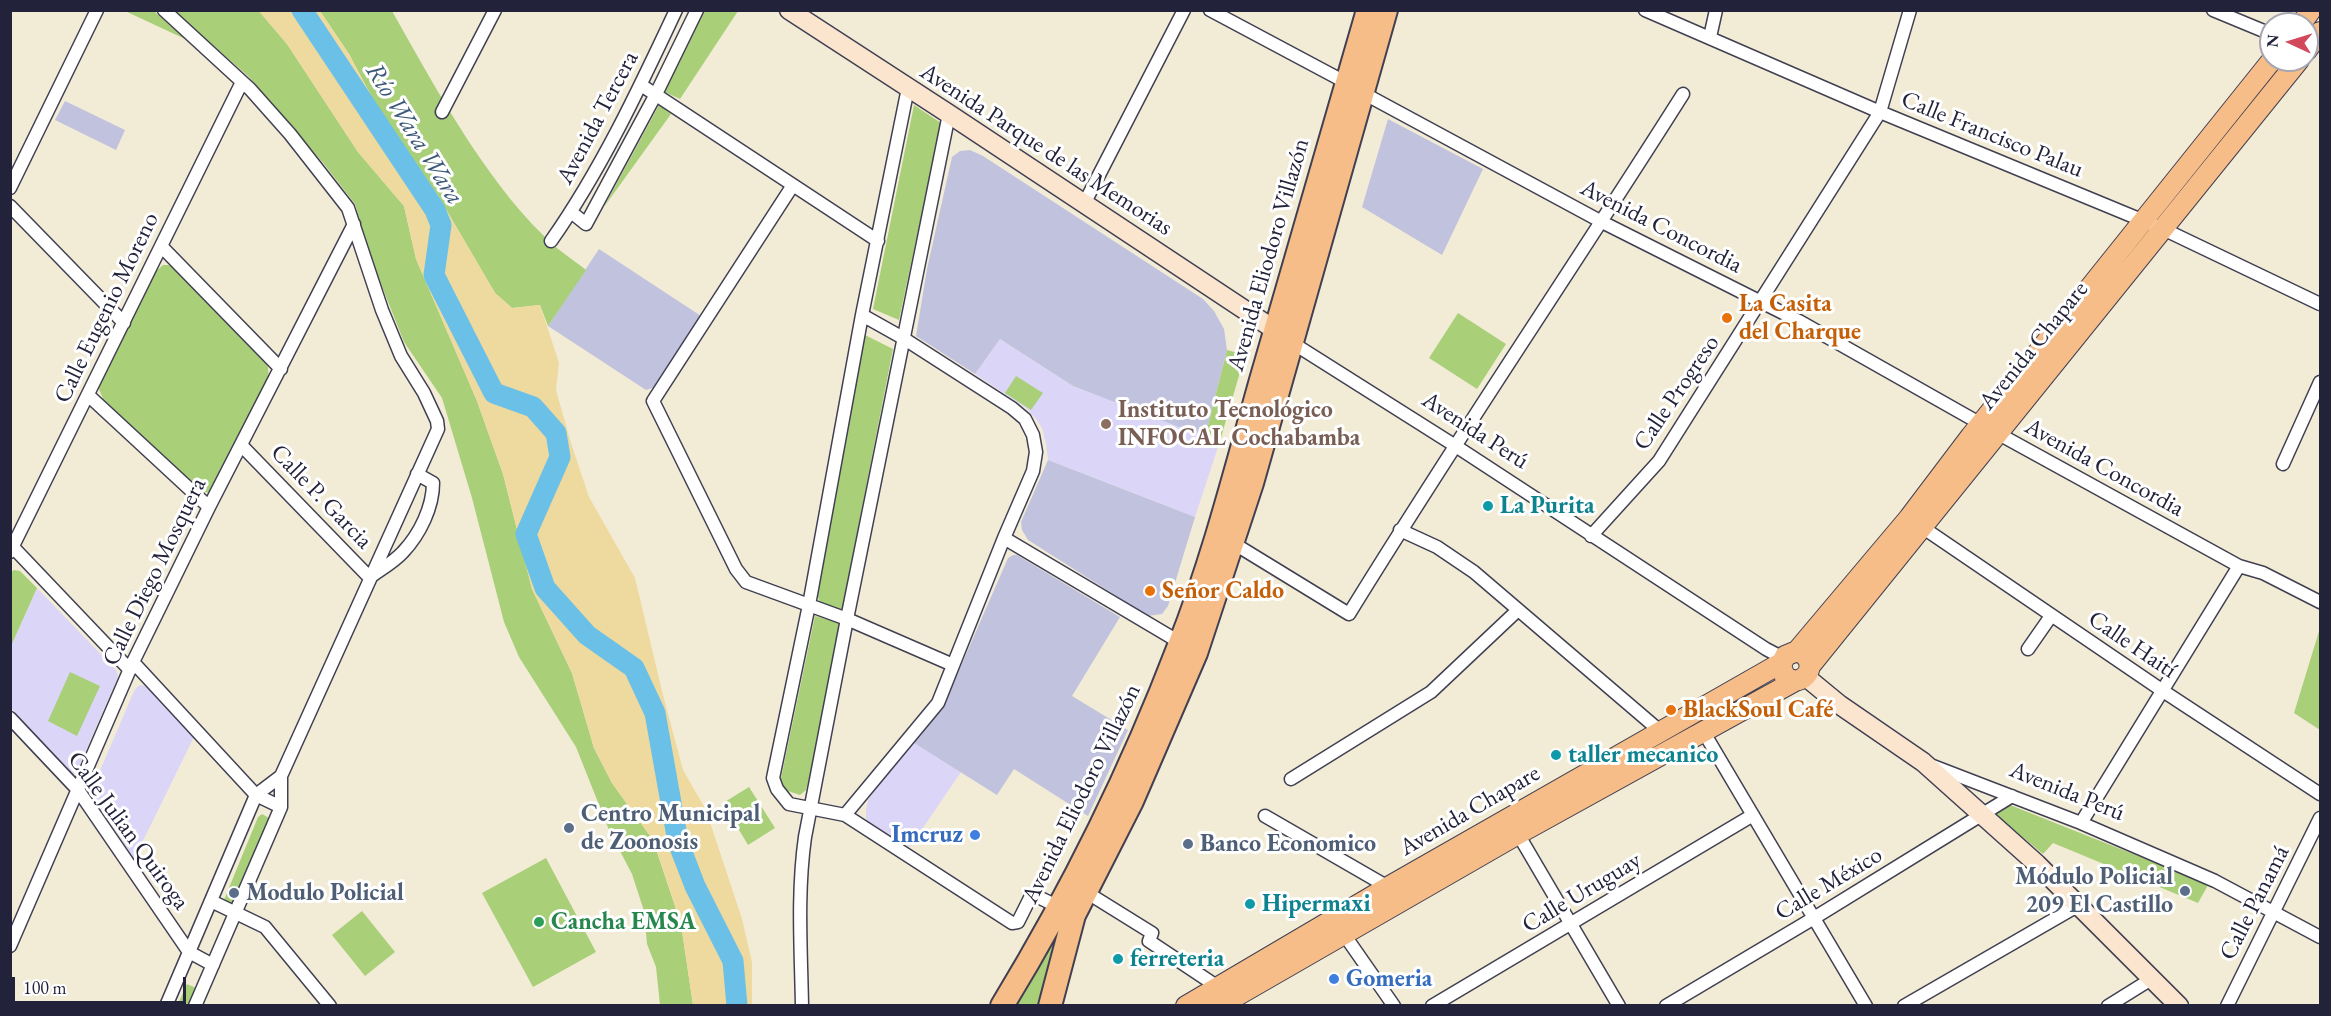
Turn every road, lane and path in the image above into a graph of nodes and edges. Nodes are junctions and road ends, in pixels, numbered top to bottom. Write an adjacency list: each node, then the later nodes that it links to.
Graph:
1 (97, 10): 29 (street)
2 (164, 10): 19 (street)
3 (495, 10): 25 (street)
4 (676, 10): 20 (street, Avenida Tercera)
5 (697, 10): 23 (street, Avenida Tercera)
6 (789, 10): 21 (street, Avenida Parque de las Memorias)
7 (1184, 10): 30 (street)
8 (1210, 10): 22 (street, Avenida Concordia)
9 (1368, 10): 22 (highway, Avenida Eliodoro Villazón)
10 (1386, 10): 22 (highway, Avenida Eliodoro Villazón)
11 (1645, 10): 16 (street, Calle Francisco Palau)
12 (1716, 10): 16 (street)
13 (1910, 10): 26 (street, Calle Progreso)
14 (2213, 10): 15 (street)
15 (2259, 29)
16 (1710, 37): 26 (street, Calle Francisco Palau)
17 (2263, 72): 35 (main road, Avenida Chapare)
18 (2288, 72): 35 (main road, Avenida Chapare)
19 (242, 82): 34 (street); 38 (street, Calle Eugenio Moreno)
20 (641, 85): 23 (street); 32 (street, Avenida Tercera)
21 (908, 88): 27 (street, Avenida Parque de las Memorias); 36 (street)
22 (1355, 88): 33 (street, Avenida Concordia); 43 (highway, Avenida Eliodoro Villazón)
23 (656, 94): 28 (street); 32 (street, Avenida Tercera)
24 (1683, 94): 33 (street)
25 (442, 112)
26 (1880, 112): 35 (street, Calle Francisco Palau); 39 (street, Calle Progreso)
27 (949, 114): 30 (street, Avenida Parque de las Memorias); 44 (street)
28 (793, 185): 36 (street); 63 (street)
29 (10, 188)
30 (1084, 204): 43 (street, Avenida Parque de las Memorias)
31 (10, 206): 42 (street)
32 (572, 212): 37 (street, Avenida Tercera)
33 (1602, 222): 39 (street, Avenida Concordia); 49 (street)
34 (354, 224): 45 (street, Calle Diego Mosquera); 52 (street)
35 (2153, 224): 40 (street, Calle Francisco Palau); 48 (main road, Avenida Chapare)
36 (878, 241): 41 (street)
37 (551, 242)
38 (161, 246): 42 (street, Calle Eugenio Moreno); 45 (street)
39 (1762, 301): 48 (street, Avenida Concordia); 56 (street, Calle Progreso)
40 (2320, 304)
41 (862, 315): 44 (street); 63 (street)
42 (124, 323): 47 (street, Calle Eugenio Moreno)
43 (1283, 336): 49 (street, Avenida Perú); 58 (highway, Avenida Eliodoro Villazón); 67 (highway, Avenida Eliodoro Villazón)
44 (903, 338): 57 (street); 66 (street)
45 (281, 369): 50 (street, Calle Diego Mosquera)
46 (2320, 382): 51 (street)
47 (88, 395): 53 (street); 59 (street, Calle Eugenio Moreno)
48 (1989, 428): 54 (main road, Avenida Chapare); 60 (street, Avenida Concordia); 70 (main road, Avenida Chapare)
49 (1454, 445): 55 (street); 56 (street, Avenida Perú)
50 (242, 446): 53 (street, Calle Diego Mosquera); 61 (street, Calle P. Garcia)
51 (2283, 464)
52 (417, 474): 61 (street); 61 (street)
53 (209, 507): 71 (street, Calle Diego Mosquera)
54 (1922, 527): 65 (street, Calle Haití); 70 (main road, Avenida Chapare)
55 (1400, 530): 58 (street); 64 (street)
56 (1591, 536): 70 (street, Avenida Perú)
57 (1004, 538): 67 (street); 69 (street)
58 (1233, 543): 93 (highway, Avenida Eliodoro Villazón)
59 (11, 548): 71 (street)
60 (2239, 566): 62 (street, Avenida Concordia); 72 (street)
61 (370, 578): 77 (street)
62 (2320, 603)
63 (809, 605): 66 (street); 84 (street)
64 (1518, 610): 74 (street); 78 (street)
65 (2051, 615): 68 (street); 72 (street, Calle Haití)
66 (846, 619): 69 (street); 84 (street)
67 (1181, 643): 96 (highway, Avenida Eliodoro Villazón)
68 (2028, 649)
69 (953, 665): 87 (street)
70 (1795, 666): 74 (main road, Avenida Chapare); 75 (main road, Avenida Chapare); 76 (street, Avenida Perú)
71 (131, 667): 79 (street, Calle Diego Mosquera); 81 (street)
72 (2163, 691): 80 (street, Calle Haití); 90 (street)
73 (10, 718): 79 (street, Calle Julian Quiroga)
74 (1660, 731): 92 (main road, Avenida Chapare)
75 (1703, 731): 85 (street); 91 (main road, Avenida Chapare)
76 (1923, 762): 82 (street, Avenida Perú); 86 (street)
77 (281, 776): 81 (street); 83 (street)
78 (1291, 779)
79 (78, 790): 103 (street, Calle Diego Mosquera); 104 (street, Calle Julian Quiroga)
80 (2320, 794)
81 (256, 795): 83 (street); 94 (street)
82 (2012, 796): 86 (street, Calle México); 90 (street, Avenida Perú)
83 (281, 807): 97 (street)
84 (811, 809): 87 (street); 112 (street)
85 (1753, 815): 99 (street); 100 (street, Calle Uruguay)
86 (1982, 815): 95 (street); 99 (street, Calle México)
87 (845, 816): 96 (street)
88 (1265, 816): 92 (street)
89 (2320, 818): 98 (street, Calle Panamá)
90 (2081, 823): 98 (street, Avenida Perú)
91 (1518, 834): 100 (street); 101 (main road, Avenida Chapare)
92 (1388, 888): 101 (main road, Avenida Chapare)
93 (1086, 892): 107 (street); 114 (highway, Avenida Eliodoro Villazón)
94 (212, 901): 97 (street); 104 (street)
95 (2079, 905): 106 (street); 120 (street)
96 (1059, 907): 113 (highway, Avenida Eliodoro Villazón)
97 (236, 912): 105 (street); 111 (street)
98 (2273, 912): 102 (street, Avenida Perú); 123 (street, Calle Panamá)
99 (1814, 918): 118 (street, Calle México); 119 (street)
100 (1572, 923): 116 (street, Calle Uruguay); 117 (street)
101 (1338, 927): 107 (main road, Avenida Chapare); 115 (street)
102 (2320, 936)
103 (10, 946)
104 (189, 952): 105 (street, Calle Julian Quiroga); 109 (street)
105 (213, 965): 110 (street)
106 (2153, 978): 121 (street); 122 (street)
107 (1218, 996): 108 (main road, Avenida Chapare)
108 (1191, 1004)
109 (166, 1005)
110 (195, 1005)
111 (330, 1005)
112 (802, 1005)
113 (1002, 1005)
114 (1050, 1005)
115 (1394, 1005)
116 (1432, 1005)
117 (1619, 1005)
118 (1666, 1005)
119 (1866, 1005)
120 (1904, 1005)
121 (2108, 1005)
122 (2179, 1005)
123 (2227, 1005)

